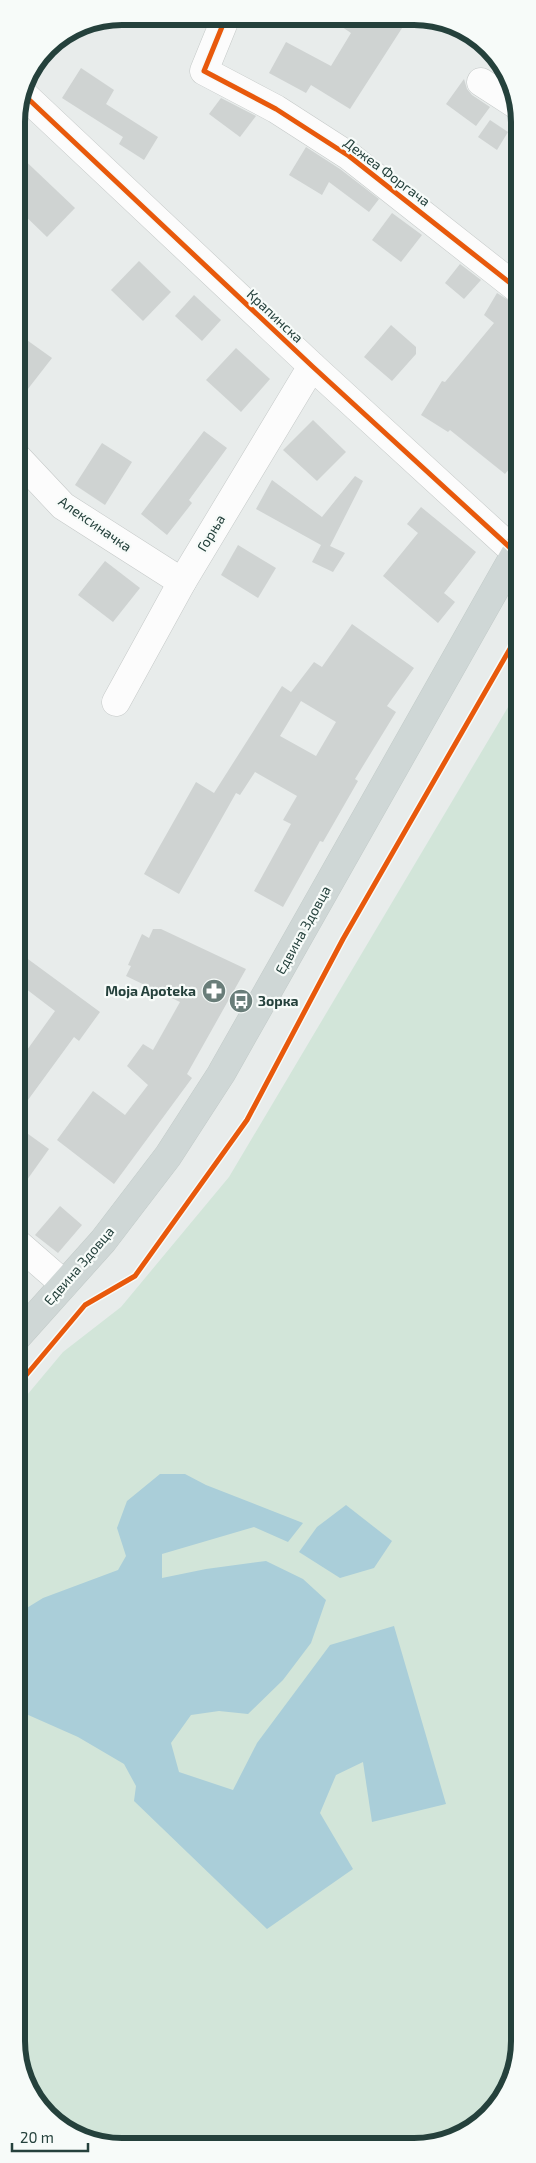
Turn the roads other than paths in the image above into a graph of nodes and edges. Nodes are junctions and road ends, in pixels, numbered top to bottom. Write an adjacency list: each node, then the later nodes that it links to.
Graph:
1 (223, 25): 5 (street, Дежеа Форгача)
2 (481, 82): 4 (street)
3 (28, 98): 6 (street, Крапинска)
4 (508, 100)
5 (511, 284)
6 (312, 366): 8 (street, Крапинска); 10 (street, Горња)
7 (25, 466): 10 (street, Алексиначка)
8 (511, 545)
9 (511, 561): 13 (main road, Едвина Здовца)
10 (182, 582): 11 (street, Горња)
11 (116, 702)
12 (25, 1250): 13 (street)
13 (64, 1284): 14 (main road, Едвина Здовца)
14 (25, 1328)

